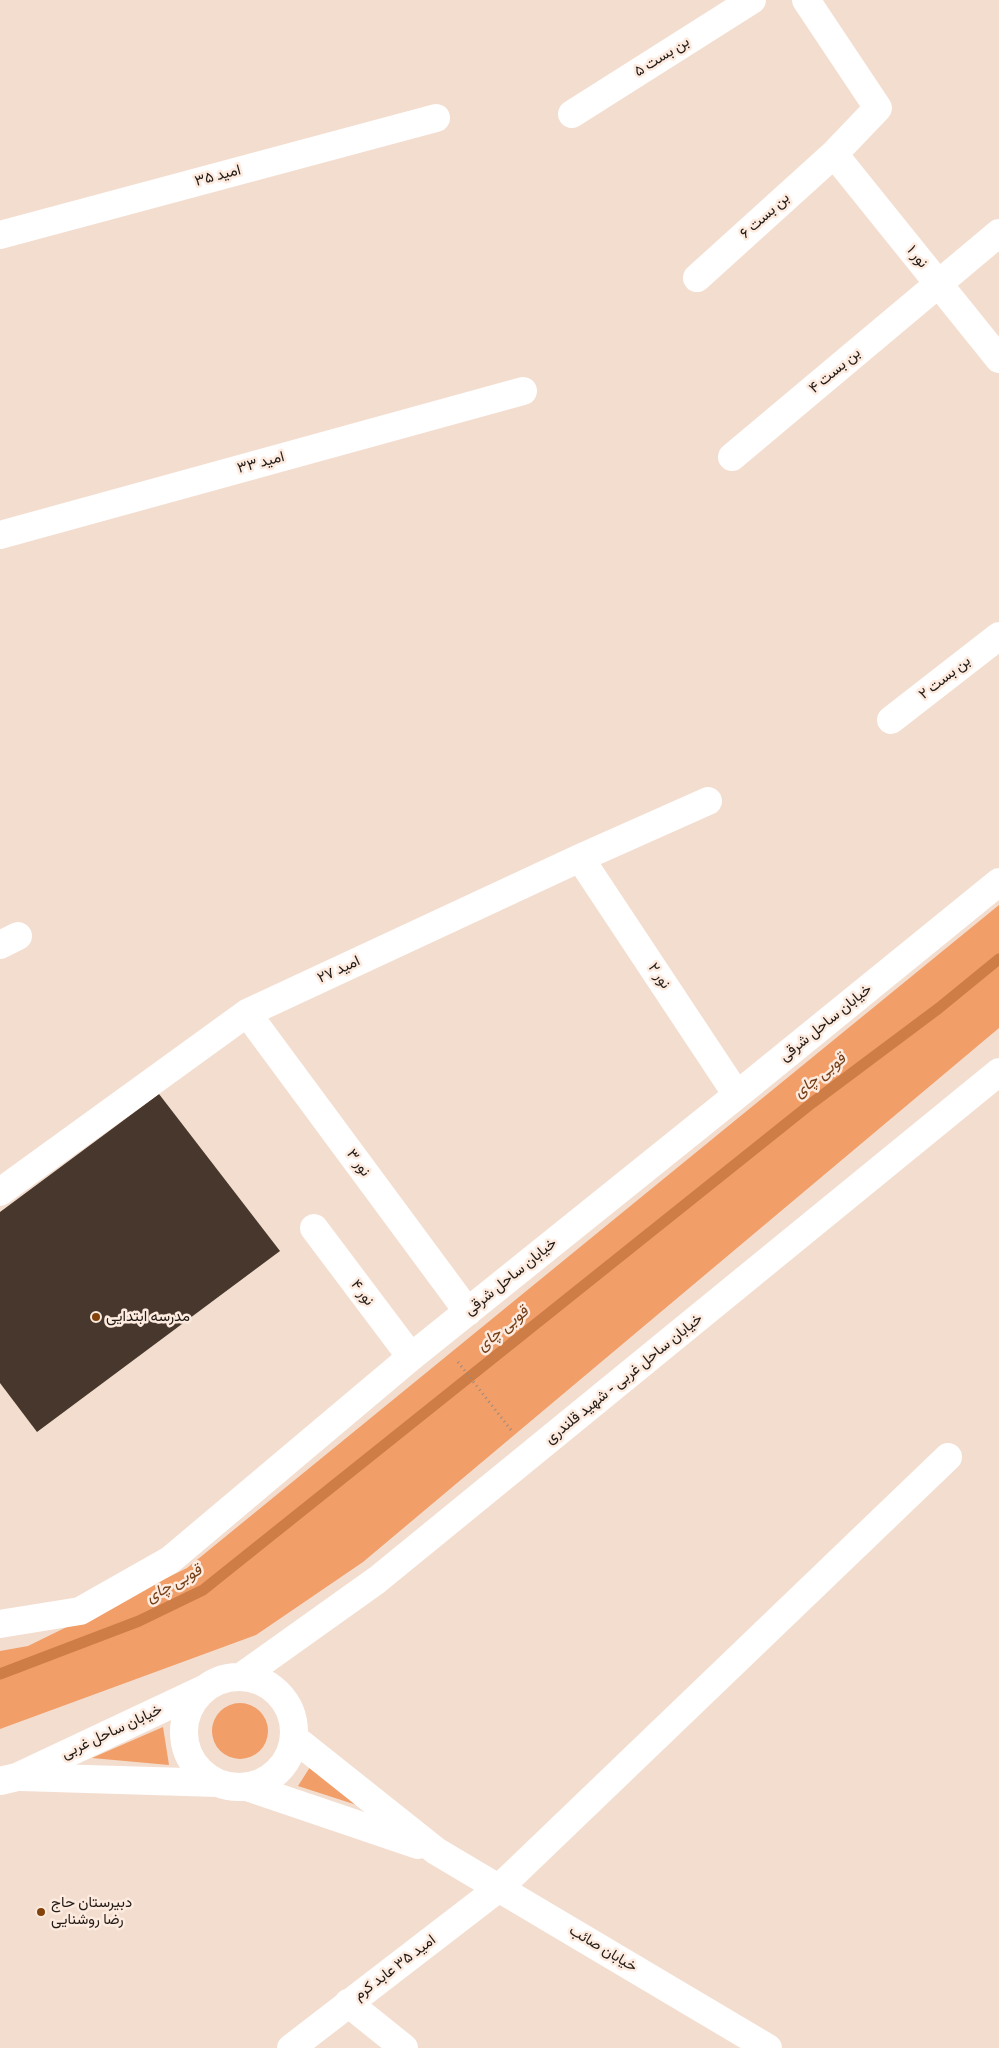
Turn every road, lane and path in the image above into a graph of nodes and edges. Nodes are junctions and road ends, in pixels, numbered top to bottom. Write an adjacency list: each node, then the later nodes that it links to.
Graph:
1 (752, 0): 3 (street, بن بست ۵)
2 (806, 0): 5 (street)
3 (572, 114)
4 (436, 118): 7 (street, امید ۳۵)
5 (834, 154): 8 (street, بن بست ۶); 9 (street, نور ۱)
6 (999, 233): 9 (street, بن بست ۴)
7 (0, 234)
8 (697, 278)
9 (938, 284): 10 (street, نور ۱); 12 (street, بن بست ۴)
10 (999, 359)
11 (523, 391): 13 (street, امید ۳۳)
12 (732, 457)
13 (0, 535)
14 (999, 636): 15 (street, بن بست ۲)
15 (891, 720)
16 (708, 801): 17 (street, امید ۲۷)
17 (580, 858): 19 (street, امید ۲۷); 21 (street, نور ۲)
18 (999, 882): 21 (street, خیابان ساحل شرقی)
19 (247, 1013): 22 (street, امید ۲۷); 24 (street, نور ۳)
20 (999, 1072): 27 (street, خیابان ساحل غربی - شهید قلندری)
21 (738, 1095): 24 (street, خیابان ساحل شرقی)
22 (0, 1192)
23 (314, 1228): 26 (street, نور ۴)
24 (468, 1312): 25 (street, خیابان ساحل شرقی)
25 (437, 1336): 26 (street, خیابان ساحل شرقی); 27 (path)
26 (410, 1357): 29 (street, خیابان ساحل شرقی)
27 (531, 1455): 30 (street, خیابان ساحل غربی - شهید قلندری)
28 (948, 1457): 37 (street, امید ۳۵ عابد کرم)
29 (0, 1624)
30 (241, 1677): 31 (street); 32 (street)
31 (207, 1688): 33 (street, خیابان ساحل غربی); 34 (street)
32 (294, 1738): 35 (street); 36 (street, خیابان صائب)
33 (9, 1779): 34 (street, خیابان ساحل غربی)
34 (218, 1784): 35 (street)
35 (247, 1787): 36 (street, خیابان صائب)
36 (436, 1851): 37 (street, خیابان صائب)
37 (499, 1888): 38 (street, امید ۳۵ عابد کرم); 41 (street, خیابان صائب)
38 (348, 2003): 39 (street, امید ۳۵ عابد کرم); 40 (street)
39 (291, 2048)
40 (404, 2048)
41 (768, 2048)

